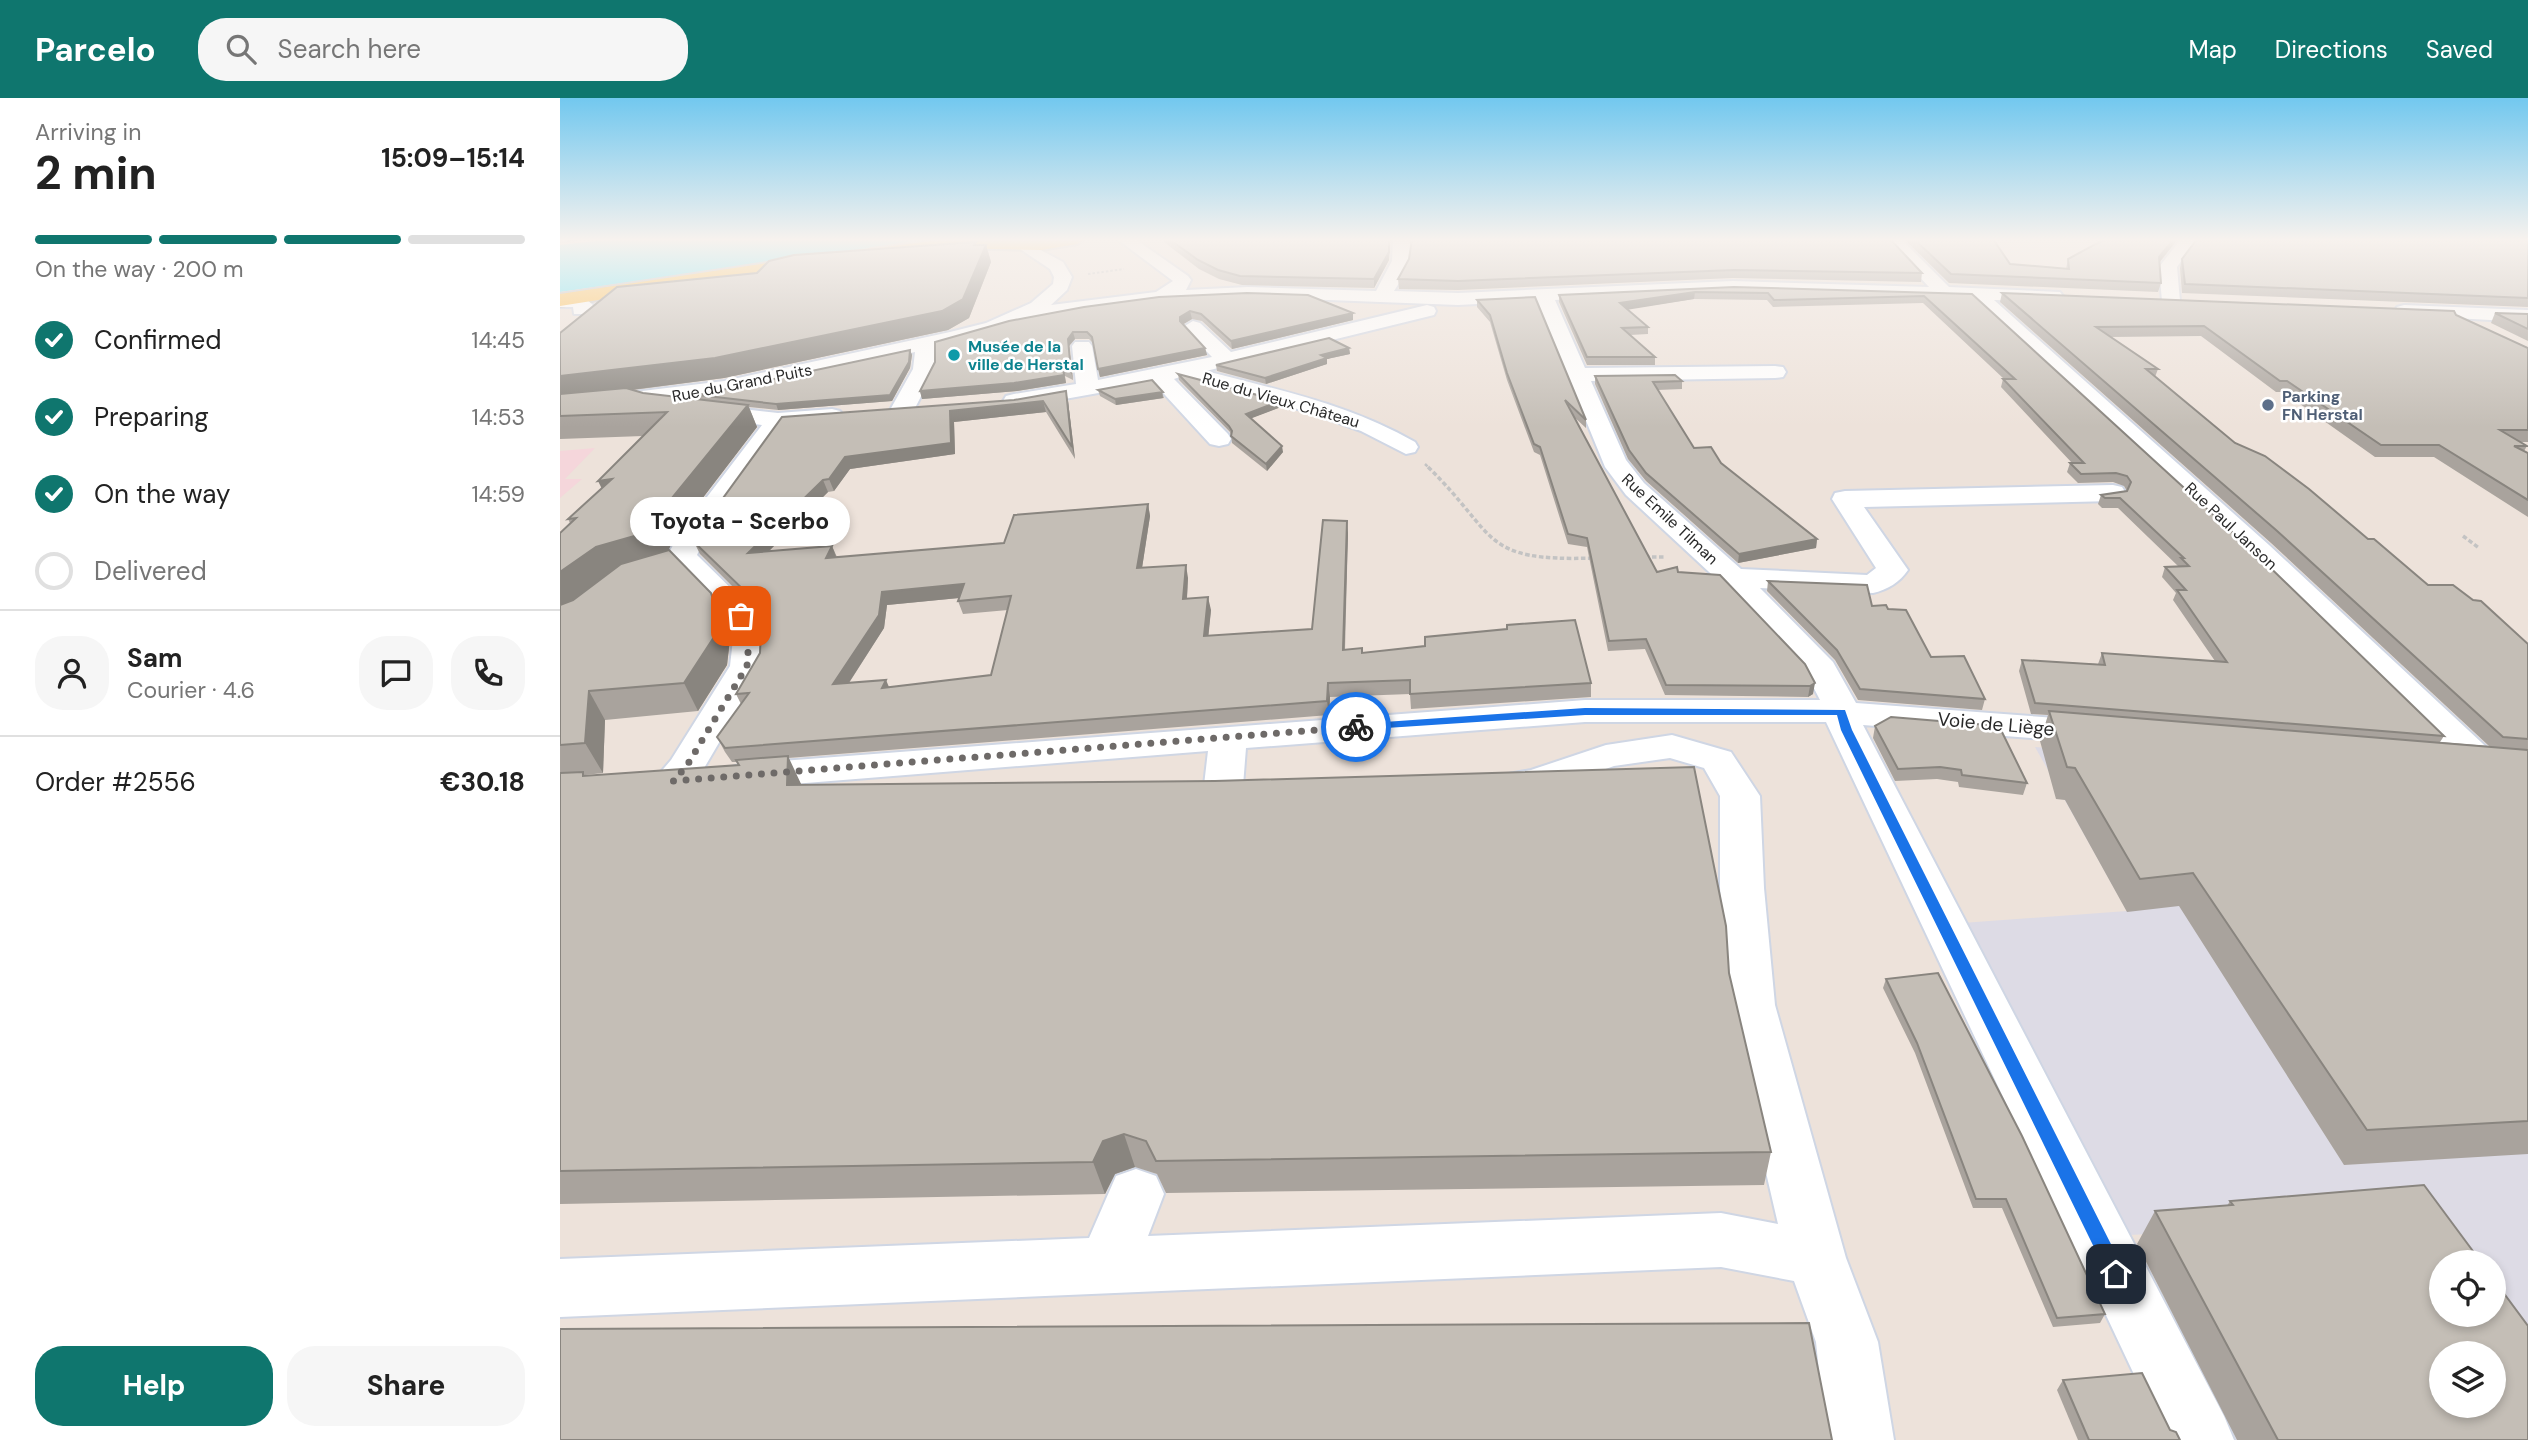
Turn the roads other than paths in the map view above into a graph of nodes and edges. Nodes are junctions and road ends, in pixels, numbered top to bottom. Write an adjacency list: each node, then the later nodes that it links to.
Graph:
1 (576, 302): 12 (street)
2 (1013, 302): 15 (street)
3 (1043, 302): 10 (street)
4 (1123, 302): 10 (street)
5 (1451, 302): 17 (street)
6 (1547, 302): 20 (street, Rue Emile Tilman)
7 (1985, 302): 39 (street, Rue Paul Janson)
8 (2379, 310): 9 (street)
9 (2449, 312): 11 (street); 14 (street)
10 (1024, 314): 15 (street)
11 (2528, 316)
12 (576, 318)
13 (1193, 327): 17 (street)
14 (2492, 334)
15 (921, 345): 22 (street, Rue du Grand Puits); 26 (street)
16 (1082, 346): 21 (street)
17 (1226, 359): 19 (street)
18 (1775, 372): 20 (street)
19 (1170, 373): 21 (street); 30 (street); 31 (street, Rue du Vieux Château)
20 (1578, 375): 35 (street, Rue Emile Tilman)
21 (1088, 390): 23 (street)
22 (639, 401): 24 (street, Rue du Grand Puits); 29 (street)
23 (990, 404)
24 (560, 408)
25 (926, 409): 26 (street)
26 (902, 410): 27 (street)
27 (880, 412)
28 (848, 414): 29 (street)
29 (778, 420): 33 (street)
30 (1219, 439)
31 (1406, 447)
32 (2113, 494): 35 (street)
33 (688, 563): 34 (street); 38 (street, Voie de Liège)
34 (652, 573)
35 (1733, 578): 36 (street, Rue Emile Tilman)
36 (1841, 712): 37 (street, Voie de Liège); 38 (street, Voie de Liège); 47 (street, Rue Emile Tilman)
37 (2129, 735)
38 (1228, 737): 41 (street)
39 (2427, 760)
40 (1484, 784): 43 (street)
41 (1237, 797)
42 (1136, 1194): 44 (street)
43 (1816, 1258): 44 (street); 46 (street)
44 (1107, 1265): 45 (street)
45 (560, 1288)
46 (1860, 1440)
47 (2200, 1440)

